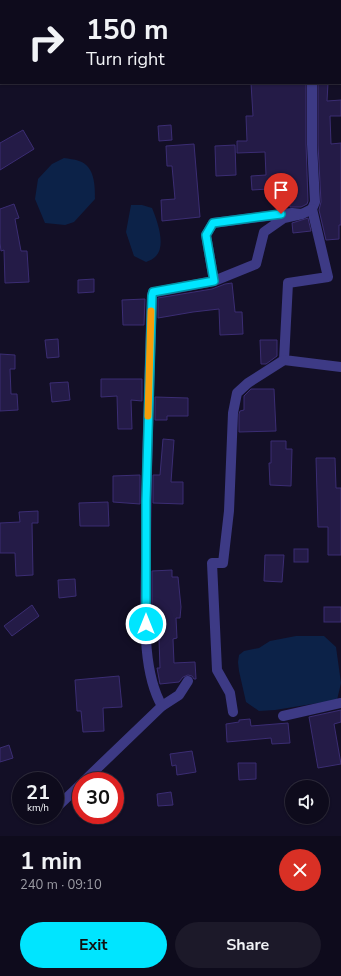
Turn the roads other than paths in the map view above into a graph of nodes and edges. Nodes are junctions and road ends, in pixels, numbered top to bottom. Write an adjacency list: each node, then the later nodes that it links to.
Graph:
1 (312, 84): 2 (street)
2 (312, 209): 3 (street); 5 (street)
3 (302, 214): 4 (street); 4 (street)
4 (214, 281): 9 (street)
5 (284, 360): 6 (street); 10 (street)
6 (341, 367)
7 (188, 681): 9 (street)
8 (341, 703): 11 (street)
9 (162, 706): 12 (street)
10 (233, 712)
11 (283, 716)
12 (93, 772)
13 (72, 793): 14 (street)
14 (64, 800)

